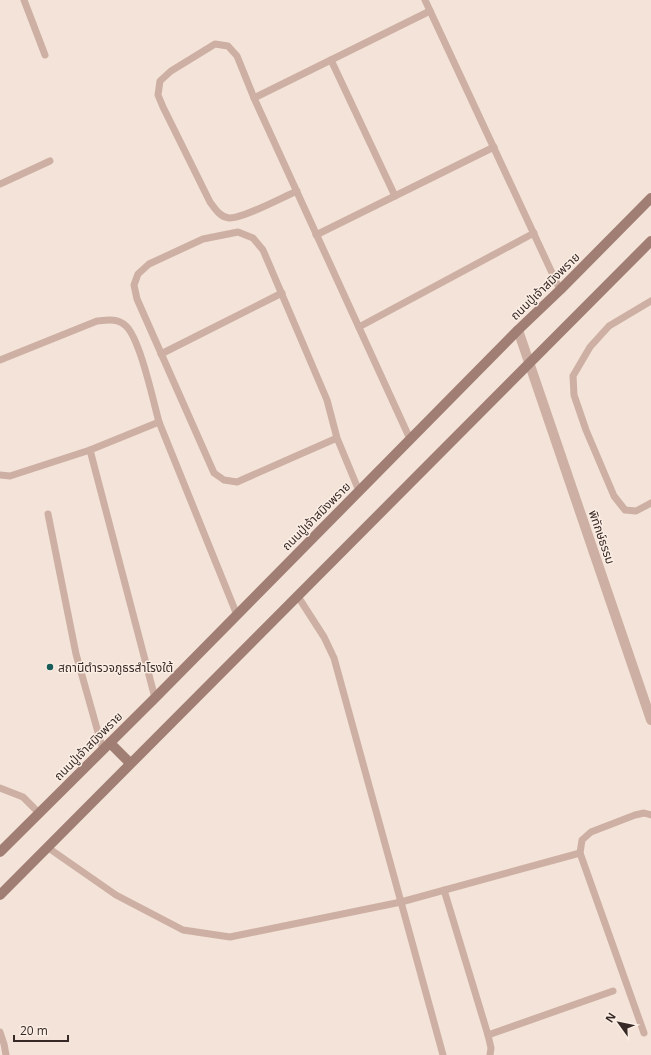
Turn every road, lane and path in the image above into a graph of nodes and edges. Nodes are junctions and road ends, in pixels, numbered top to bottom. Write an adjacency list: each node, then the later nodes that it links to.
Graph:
1 (24, 0): 4 (lane)
2 (425, 0): 3 (lane)
3 (430, 11): 5 (lane); 7 (lane)
4 (45, 55)
5 (331, 60): 6 (lane); 11 (lane)
6 (254, 98): 10 (lane); 10 (lane)
7 (494, 147): 11 (lane); 13 (lane)
8 (50, 161): 9 (lane)
9 (0, 184)
10 (297, 191): 14 (lane)
11 (395, 196): 14 (lane)
12 (651, 198): 16 (main road, ถนนปู่เจ้าสมิงพราย)
13 (534, 233): 16 (lane); 19 (lane)
14 (316, 234): 19 (lane)
15 (651, 241): 23 (main road)
16 (560, 290): 20 (main road, ถนนปู่เจ้าสมิงพราย)
17 (282, 292): 21 (lane); 21 (lane); 25 (lane)
18 (651, 301): 30 (lane)
19 (359, 327): 26 (lane)
20 (518, 330): 23 (street, พิทักษ์ธรรม); 26 (main road, ถนนปู่เจ้าสมิงพราย)
21 (161, 354): 25 (lane)
22 (0, 360): 24 (lane)
23 (528, 363): 32 (main road); 35 (street, พิทักษ์ธรรม)
24 (159, 422): 27 (lane); 33 (lane)
25 (337, 438): 29 (lane)
26 (410, 439): 29 (main road, ถนนปู่เจ้าสมิงพราย)
27 (90, 450): 28 (lane); 34 (lane)
28 (0, 475)
29 (359, 491): 33 (main road, ถนนปู่เจ้าสมิงพราย)
30 (651, 503)
31 (48, 514): 36 (lane)
32 (297, 596): 37 (main road); 46 (lane)
33 (237, 615): 34 (main road, ถนนปู่เจ้าสมิงพราย)
34 (155, 698): 36 (main road, ถนนปู่เจ้าสมิงพราย)
35 (651, 720)
36 (106, 747): 37 (main road); 39 (main road, ถนนปู่เจ้าสมิงพราย)
37 (130, 763): 41 (main road)
38 (0, 788): 39 (lane)
39 (39, 813): 42 (main road, ถนนปู่เจ้าสมิงพราย)
40 (651, 815): 43 (lane)
41 (47, 847): 45 (main road); 46 (lane)
42 (0, 852)
43 (580, 853): 44 (lane); 49 (lane)
44 (444, 890): 46 (lane); 50 (lane)
45 (0, 894)
46 (401, 902): 52 (lane)
47 (613, 990): 50 (lane)
48 (0, 1032): 51 (lane)
49 (644, 1033)
50 (488, 1035): 53 (lane)
51 (6, 1055)
52 (443, 1055)
53 (490, 1055)

